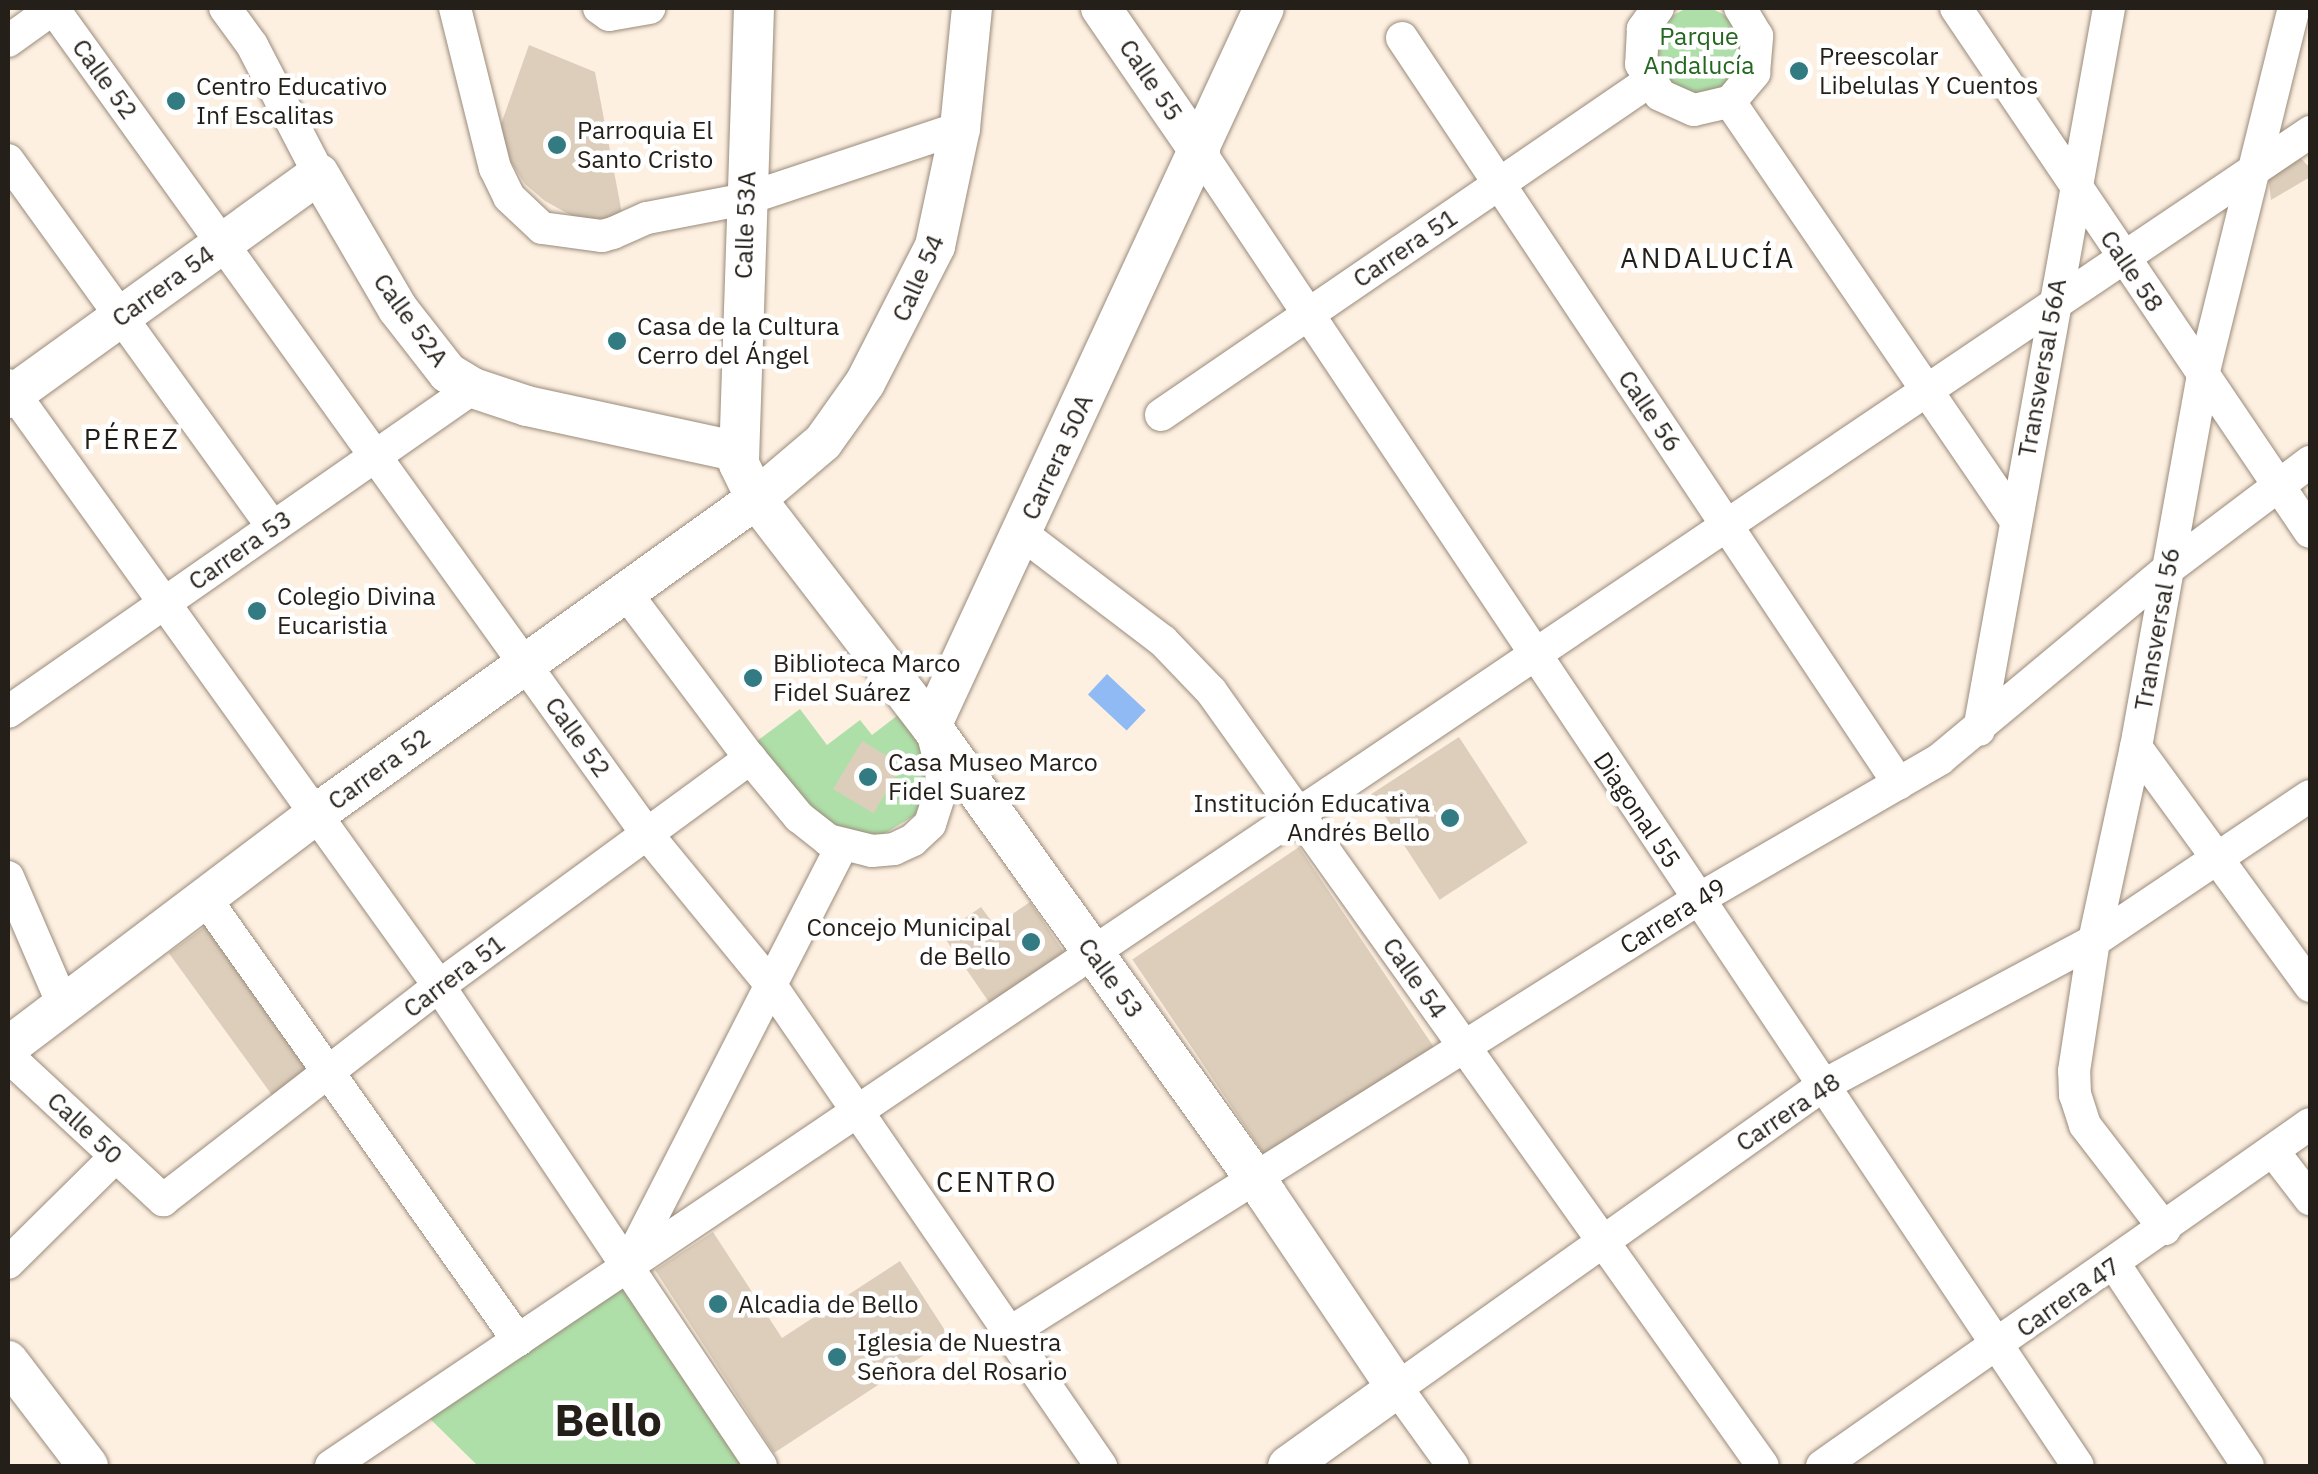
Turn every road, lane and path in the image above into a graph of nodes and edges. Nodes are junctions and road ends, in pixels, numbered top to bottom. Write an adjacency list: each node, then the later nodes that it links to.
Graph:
1 (54, 8): 17 (street); 31 (street, Calle 52)
2 (225, 8): 27 (street, Calle 52A)
3 (455, 8): 30 (street)
4 (649, 8): 14 (street)
5 (754, 8): 30 (main road, Calle 53A)
6 (972, 8): 22 (main road, Calle 54)
7 (1101, 8): 21 (main road, Calle 55)
8 (1236, 8): 21 (main road)
9 (1264, 8): 24 (main road, Carrera 50A)
10 (1658, 8): 18 (street)
11 (1956, 8): 29 (street, Calle 58)
12 (2108, 8): 29 (street, Transversal 56A)
13 (2294, 8): 19 (street, Transversal 56)
14 (600, 10)
15 (1752, 11): 20 (street)
16 (1402, 38): 28 (street, Calle 56)
17 (8, 41)
18 (1648, 82): 20 (street); 28 (street, Carrera 51)
19 (2270, 92): 23 (street); 26 (street, Transversal 56)
20 (1730, 102): 39 (street)
21 (1174, 113): 24 (main road, Calle 55)
22 (960, 128): 30 (street); 45 (main road, Calle 54)
23 (2308, 137): 26 (street)
24 (1200, 152): 34 (street, Diagonal 55); 50 (main road, Carrera 50A)
25 (8, 160): 35 (street)
26 (2250, 173): 32 (street); 36 (street, Transversal 56)
27 (319, 174): 31 (main road, Carrera 54); 37 (main road, Calle 52A)
28 (1499, 184): 34 (street, Carrera 51); 47 (street, Calle 56)
29 (2075, 186): 32 (street, Calle 58); 33 (street, Transversal 56A)
30 (746, 199): 41 (main road, Calle 53A)
31 (223, 243): 35 (main road, Carrera 54); 42 (street, Calle 52)
32 (2124, 260): 33 (street); 36 (street, Calle 58)
33 (2052, 309): 39 (street); 46 (street, Transversal 56A)
34 (1308, 314): 40 (street, Carrera 51); 54 (street, Diagonal 55)
35 (120, 316): 38 (main road, Carrera 54); 48 (street)
36 (2203, 375): 44 (street, Calle 58); 51 (street, Transversal 56)
37 (472, 388): 41 (main road, Calle 52A); 42 (street, Carrera 53)
38 (10, 392): 53 (street)
39 (1928, 392): 46 (street); 47 (street)
40 (1161, 415)
41 (736, 451): 45 (main road, Calle 53A)
42 (376, 456): 48 (street, Carrera 53); 55 (street, Calle 52)
43 (2310, 462): 44 (street, Carrera 49)
44 (2278, 486): 49 (street, Calle 58); 51 (street, Carrera 49)
45 (756, 499): 52 (main road, Carrera 52); 57 (main road, Calle 53)
46 (2016, 521): 58 (street, Transversal 56A)
47 (1727, 526): 54 (street); 61 (street, Calle 56)
48 (273, 528): 53 (street, Carrera 53)
49 (2310, 532)
50 (1021, 533): 57 (main road, Carrera 50A); 64 (street, Calle 54)
51 (2168, 569): 58 (street, Carrera 49); 59 (street, Transversal 56)
52 (626, 592): 55 (main road, Carrera 52); 60 (street)
53 (164, 603): 56 (street, Carrera 53); 63 (street)
54 (1534, 654): 64 (street); 70 (street, Diagonal 55)
55 (526, 664): 63 (main road, Carrera 52); 65 (street, Calle 52)
56 (8, 712)
57 (931, 726): 66 (street); 72 (main road, Calle 53)
58 (1979, 730): 61 (street, Carrera 49)
59 (2136, 747): 67 (street); 71 (street, Transversal 56)
60 (750, 758): 65 (street, Carrera 51); 66 (street)
61 (1899, 784): 70 (street, Carrera 49)
62 (2310, 796): 67 (street, Carrera 48)
63 (316, 814): 69 (main road, Carrera 52); 74 (street)
64 (1300, 815): 72 (street); 78 (street, Calle 54)
65 (647, 834): 73 (street, Calle 52); 74 (street, Carrera 51)
66 (842, 846): 73 (street)
67 (2218, 861): 71 (street, Carrera 48); 75 (street)
68 (8, 877): 76 (street)
69 (205, 898): 76 (main road, Carrera 52); 80 (street)
70 (1697, 900): 78 (street, Carrera 49); 81 (street, Diagonal 55)
71 (2094, 941): 81 (street, Carrera 48); 89 (street, Transversal 56)
72 (1095, 956): 82 (street); 86 (main road, Calle 53)
73 (770, 984): 82 (street, Calle 52); 92 (street)
74 (440, 986): 80 (street, Carrera 51); 92 (street)
75 (2310, 986)
76 (62, 1005): 77 (main road, Carrera 52)
77 (8, 1047)
78 (1464, 1048): 86 (street, Carrera 49); 90 (street, Calle 54)
79 (8, 1056): 85 (street, Calle 50)
80 (328, 1072): 88 (street, Carrera 51); 95 (street)
81 (1822, 1086): 90 (street, Carrera 48); 96 (street, Diagonal 55)
82 (855, 1111): 92 (street); 94 (street, Calle 52)
83 (2310, 1124): 84 (street, Carrera 47)
84 (2273, 1152): 87 (street); 89 (street, Carrera 47)
85 (116, 1156): 88 (street, Calle 50); 91 (street)
86 (1256, 1180): 94 (street, Carrera 49); 98 (main road, Calle 53)
87 (2310, 1199)
88 (163, 1200)
89 (2166, 1229): 93 (street, Carrera 47)
90 (1602, 1241): 98 (street, Carrera 48); 105 (street, Calle 54)
91 (8, 1264)
92 (627, 1266): 95 (street); 101 (street)
93 (2115, 1266): 96 (street, Carrera 47); 108 (street)
94 (1009, 1334): 102 (street, Calle 52)
95 (518, 1340): 100 (street)
96 (1996, 1347): 106 (street, Carrera 47); 107 (street, Diagonal 55)
97 (13, 1380): 99 (main road)
98 (1397, 1388): 103 (main road, Carrera 48); 104 (street, Calle 53)
99 (88, 1466)
100 (331, 1466)
101 (761, 1466)
102 (1101, 1466)
103 (1288, 1466)
104 (1453, 1466)
105 (1763, 1466)
106 (1822, 1466)
107 (2078, 1466)
108 (2248, 1466)

